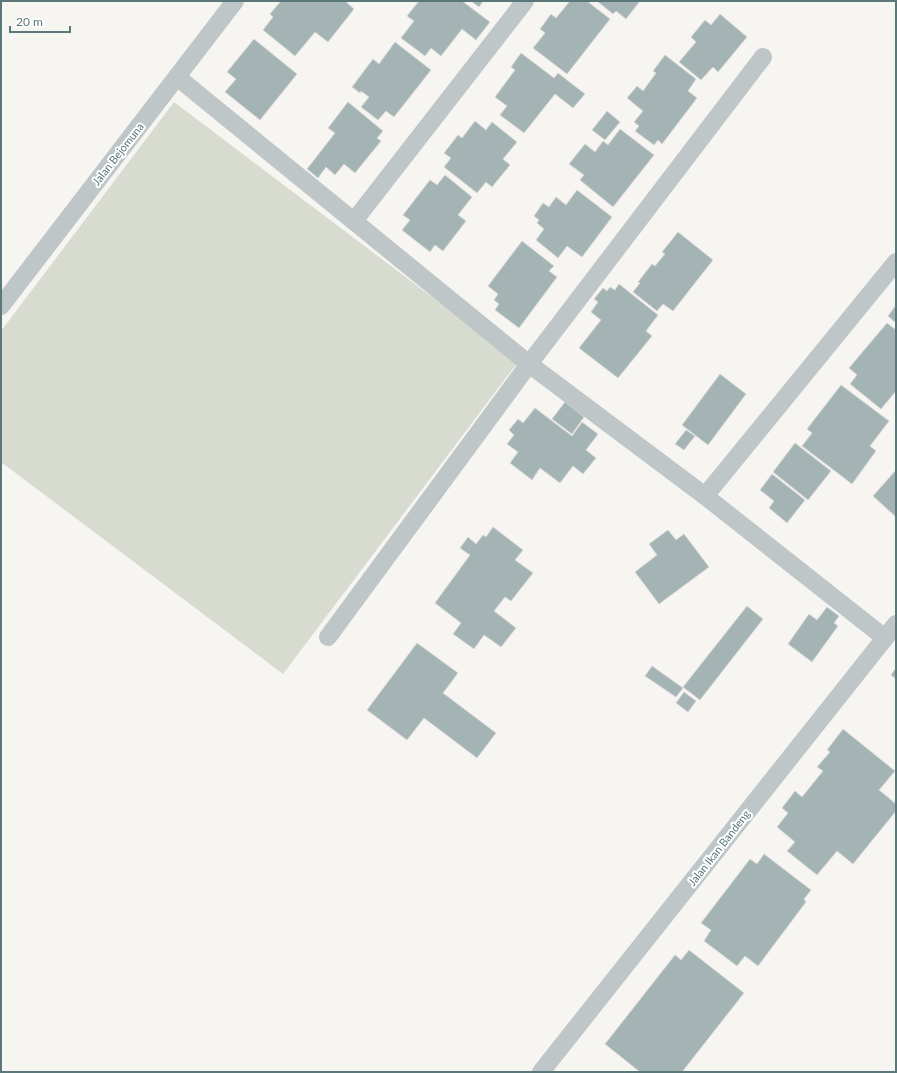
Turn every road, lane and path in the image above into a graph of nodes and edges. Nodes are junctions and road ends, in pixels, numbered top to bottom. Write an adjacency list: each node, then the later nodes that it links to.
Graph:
1 (235, 1): 4 (street, Jalan Bejomuna)
2 (525, 1): 5 (street)
3 (763, 57): 8 (street)
4 (177, 77): 5 (street); 7 (street, Jalan Bejomuna)
5 (354, 221): 8 (street)
6 (896, 262): 9 (street)
7 (1, 306)
8 (530, 364): 9 (street); 11 (street)
9 (706, 496): 10 (street)
10 (891, 631): 12 (street, Jalan Ikan Bandeng)
11 (328, 637)
12 (541, 1072)

